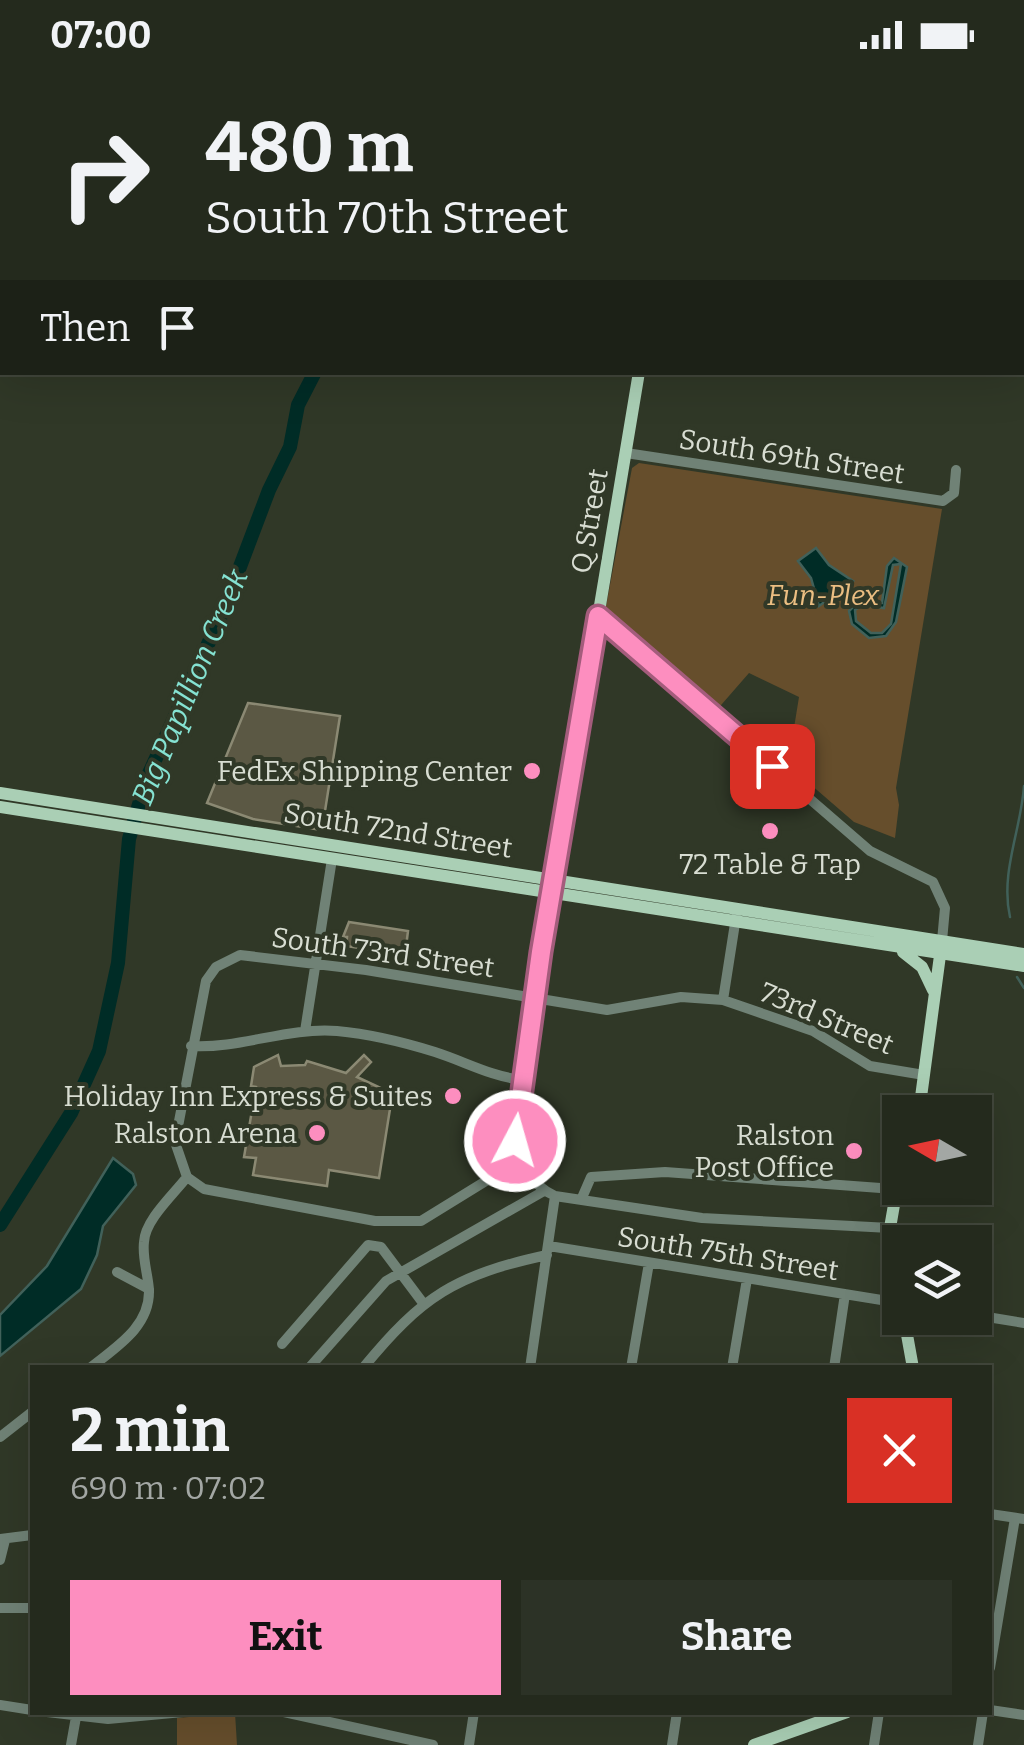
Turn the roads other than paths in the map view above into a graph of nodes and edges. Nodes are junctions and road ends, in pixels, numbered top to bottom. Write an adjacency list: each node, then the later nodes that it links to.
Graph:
1 (639, 375): 2 (main road, Q Street)
2 (626, 454): 3 (street, South 69th Street); 4 (main road, Q Street)
3 (956, 470)
4 (598, 616): 11 (main road, Q Street); 14 (street)
5 (0, 793): 7 (main road, South 72nd Street)
6 (0, 807): 7 (main road, South 72nd Street)
7 (102, 815): 8 (main road, South 72nd Street)
8 (168, 825): 9 (main road, South 72nd Street); 10 (main road, South 72nd Street)
9 (397, 856): 10 (main road); 11 (main road, South 72nd Street)
10 (332, 859): 11 (main road, South 72nd Street); 16 (street)
11 (552, 888): 12 (main road, South 72nd Street); 19 (street, Q Street)
12 (736, 916): 13 (main road, South 72nd Street); 14 (main road, South 72nd Street); 20 (street)
13 (896, 948): 14 (main road, South 72nd Street); 18 (main road)
14 (941, 948): 15 (main road, South 72nd Street); 17 (main road, South 72nd Street); 18 (main road)
15 (1024, 954)
16 (315, 964): 19 (street, South 73rd Street); 21 (street); 22 (street, South 73rd Street)
17 (1024, 966)
18 (934, 992): 23 (main road)
19 (534, 998): 20 (street, 73rd Street); 24 (street, Q Street)
20 (723, 1000): 23 (street, 73rd Street)
21 (305, 1032): 22 (street); 24 (street)
22 (192, 1046): 27 (street)
23 (924, 1075): 25 (main road)
24 (522, 1080): 26 (street, Q Street)
25 (921, 1095)
26 (520, 1160): 27 (street); 29 (street)
27 (187, 1177): 37 (street)
28 (882, 1188): 30 (street)
29 (550, 1193): 30 (street); 32 (street); 34 (street)
30 (581, 1200): 31 (street)
31 (882, 1228)
32 (548, 1250): 33 (street, South 75th Street); 40 (street); 48 (street)
33 (649, 1263): 36 (street, South 75th Street); 49 (street)
34 (401, 1270): 40 (street); 44 (street); 46 (street)
35 (117, 1272): 37 (street)
36 (746, 1279): 38 (street, South 75th Street); 50 (street)
37 (149, 1289): 45 (street)
38 (845, 1294): 39 (street, South 75th Street); 51 (street)
39 (882, 1299)
40 (423, 1302): 47 (street)
41 (992, 1318): 42 (street)
42 (1024, 1323)
43 (907, 1335): 52 (main road)
44 (282, 1344)
45 (94, 1365)
46 (313, 1365)
47 (366, 1365)
48 (530, 1365)
49 (632, 1365)
50 (732, 1365)
51 (834, 1365)
52 (912, 1365)
53 (30, 1414): 54 (street)
54 (0, 1438)
55 (992, 1514): 56 (street)
56 (1019, 1519): 62 (street)
57 (30, 1535): 58 (street)
58 (2, 1540): 59 (street)
59 (0, 1560)
60 (0, 1608): 61 (street)
61 (30, 1608)
62 (992, 1658)
63 (0, 1705): 64 (street)
64 (30, 1710)
65 (992, 1710): 73 (street)
66 (64, 1715): 75 (street)
67 (151, 1715): 75 (street)
68 (474, 1715): 81 (street)
69 (677, 1715): 82 (street)
70 (839, 1715): 77 (main road)
71 (879, 1715): 84 (street)
72 (983, 1715): 85 (street)
73 (1024, 1715)
74 (321, 1716): 76 (street)
75 (76, 1717): 78 (street)
76 (373, 1732): 79 (street); 80 (street)
77 (774, 1741): 83 (main road)
78 (71, 1745)
79 (371, 1745)
80 (433, 1745)
81 (469, 1745)
82 (672, 1745)
83 (754, 1745)
84 (874, 1745)
85 (978, 1745)

